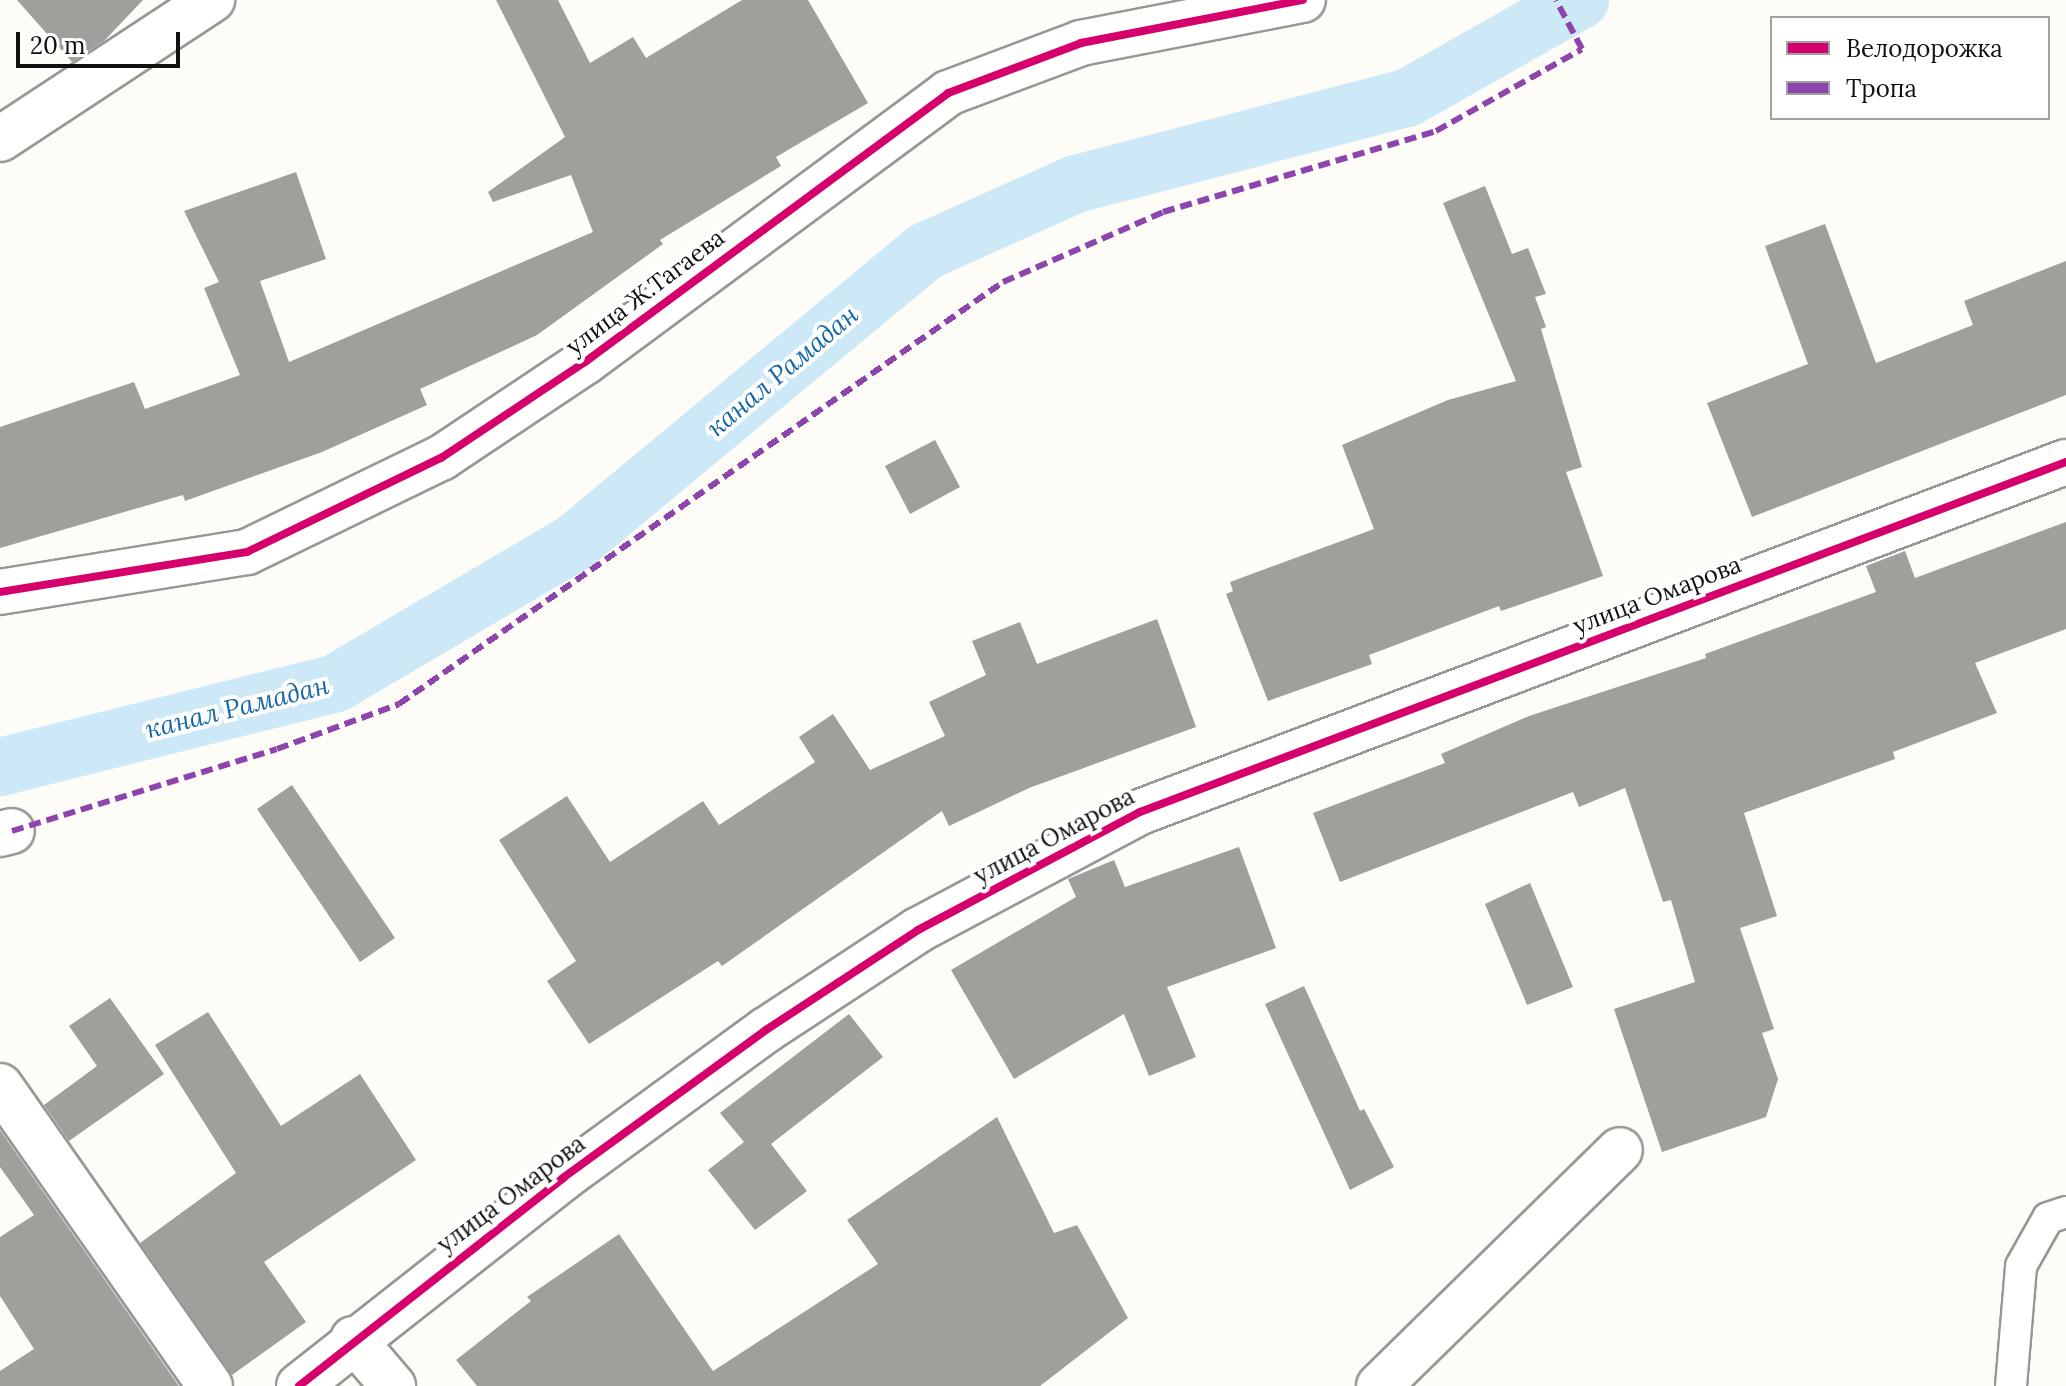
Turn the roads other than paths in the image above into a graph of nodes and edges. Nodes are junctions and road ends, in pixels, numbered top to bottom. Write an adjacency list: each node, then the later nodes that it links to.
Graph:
1 (212, 0): 3 (street)
2 (1303, 0): 5 (street, улица Ж.Тагаева)
3 (0, 139)
4 (2066, 462): 9 (street, улица Омарова)
5 (0, 592)
6 (0, 1086): 10 (street)
7 (1620, 1150): 13 (street)
8 (2066, 1212): 14 (lane)
9 (353, 1339): 11 (street, улица Омарова); 12 (street)
10 (210, 1386)
11 (299, 1386)
12 (393, 1386)
13 (1379, 1386)
14 (2011, 1386)

